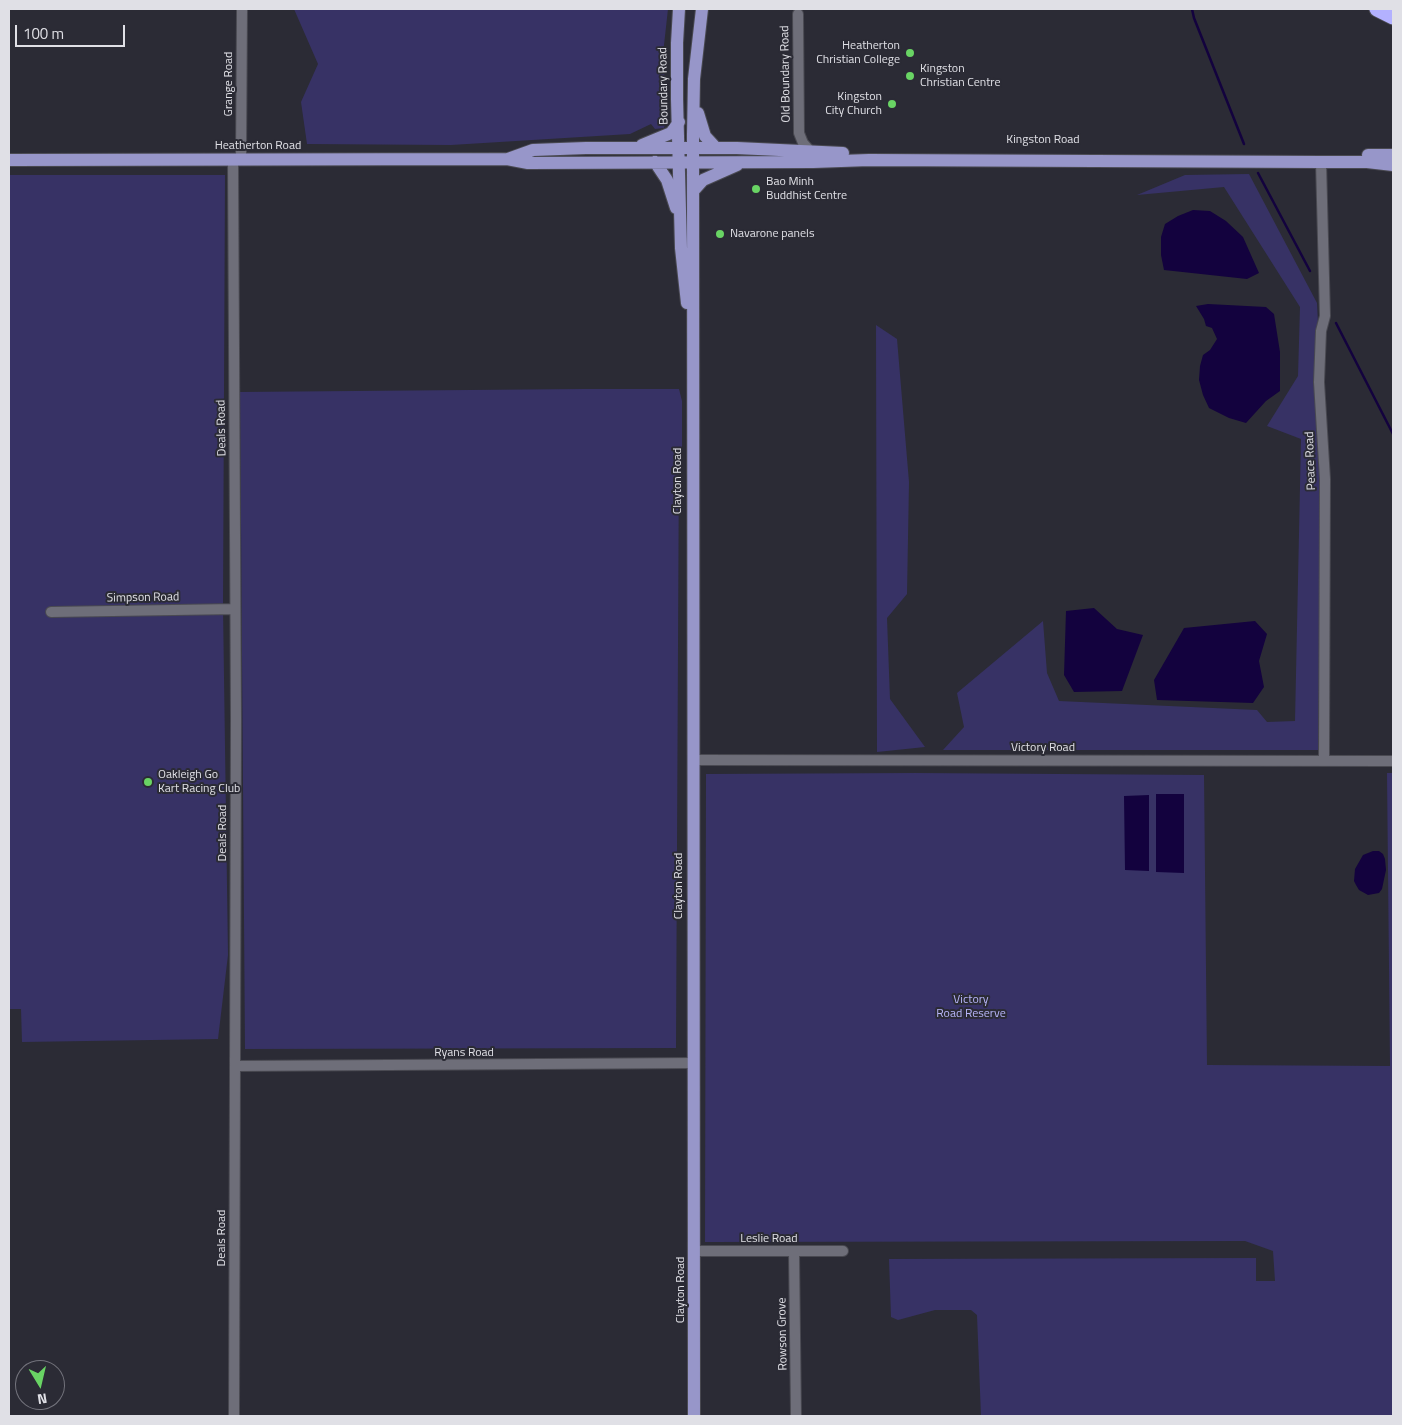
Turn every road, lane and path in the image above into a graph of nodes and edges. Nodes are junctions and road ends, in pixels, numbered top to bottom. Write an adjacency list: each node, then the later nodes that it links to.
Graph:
1 (242, 9): 20 (street, Grange Road)
2 (679, 9): 8 (main road, Boundary Road)
3 (702, 9): 7 (main road)
4 (1377, 9): 6 (highway)
5 (798, 14): 9 (street, Old Boundary Road)
6 (1393, 16)
7 (694, 94): 11 (main road); 12 (main road)
8 (679, 122): 10 (main road, Boundary Road); 13 (main road)
9 (799, 133): 14 (street, Old Boundary Road); 15 (street, Old Boundary Road)
10 (679, 148): 11 (main road, Heatherton Road); 13 (main road, Heatherton Road); 22 (main road, Boundary Road)
11 (693, 148): 12 (main road, Kingston Road); 23 (main road)
12 (716, 148): 14 (main road, Kingston Road)
13 (622, 149): 18 (main road, Heatherton Road)
14 (783, 151): 15 (main road, Kingston Road)
15 (811, 152): 17 (main road, Kingston Road)
16 (1393, 155): 17 (main road, Kingston Road)
17 (1321, 158): 24 (main road, Kingston Road); 25 (main road, Kingston Road); 31 (street, Peace Road)
18 (507, 159): 20 (main road, Heatherton Road); 21 (main road, Heatherton Road)
19 (9, 160): 20 (main road, Heatherton Road)
20 (237, 160): 28 (street, Deals Road)
21 (655, 162): 22 (main road, Heatherton Road); 27 (main road)
22 (679, 162): 23 (main road, Heatherton Road); 27 (main road, Clayton Road)
23 (693, 162): 24 (main road, Kingston Road); 26 (main road, Clayton Road)
24 (749, 162): 26 (main road)
25 (1393, 165)
26 (694, 190): 27 (main road, Clayton Road)
27 (685, 228): 30 (main road, Clayton Road)
28 (235, 608): 29 (street, Simpson Road); 34 (street, Deals Road)
29 (51, 612)
30 (693, 760): 31 (street, Victory Road); 33 (main road, Clayton Road)
31 (1324, 761): 32 (street, Victory Road)
32 (1393, 761)
33 (693, 1063): 34 (street, Ryans Road); 35 (main road, Clayton Road)
34 (236, 1066): 38 (street, Deals Road)
35 (694, 1251): 36 (street, Leslie Road); 39 (main road, Clayton Road)
36 (794, 1252): 37 (street, Leslie Road); 40 (street, Rowson Grove)
37 (843, 1252)
38 (234, 1416)
39 (694, 1416)
40 (796, 1416)

